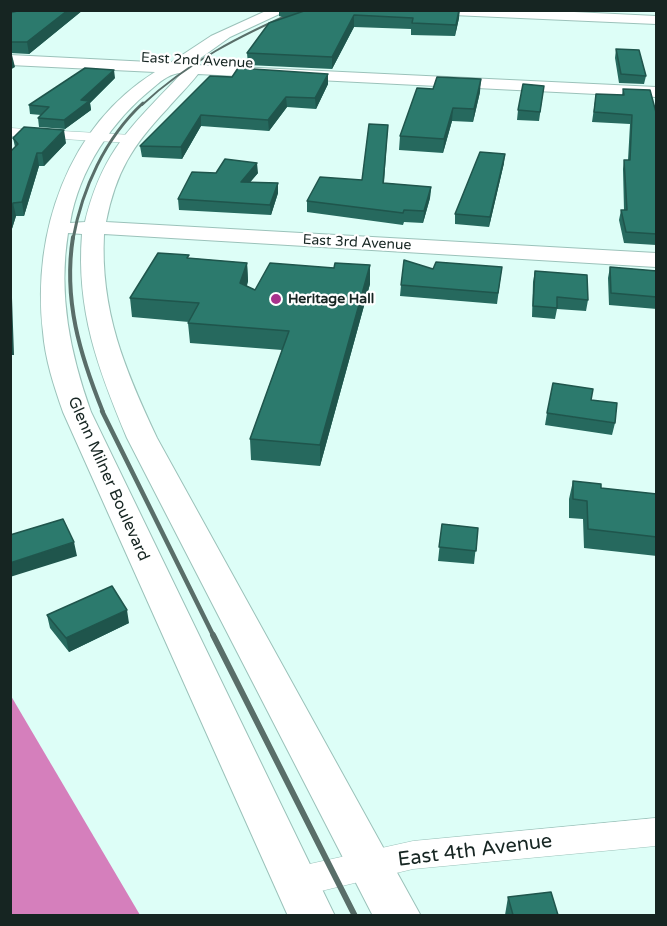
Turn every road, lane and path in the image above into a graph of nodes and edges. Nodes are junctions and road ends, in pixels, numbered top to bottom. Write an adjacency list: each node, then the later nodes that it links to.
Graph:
1 (282, 10): 3 (street, Glenn Milner Boulevard)
2 (430, 10): 4 (street)
3 (259, 20): 6 (street); 9 (street, Glenn Milner Boulevard)
4 (657, 20)
5 (10, 52): 6 (street, East 2nd Avenue)
6 (124, 57): 9 (street, East 2nd Avenue)
7 (10, 60): 8 (street, East 2nd Avenue)
8 (62, 62): 9 (street, East 2nd Avenue); 13 (street)
9 (183, 66): 10 (street, East 2nd Avenue); 11 (street, East 2nd Avenue); 13 (street, Glenn Milner Boulevard)
10 (264, 72): 11 (street, East 2nd Avenue); 13 (street)
11 (562, 87): 12 (street, East 2nd Avenue)
12 (657, 92)
13 (153, 95): 15 (street, Glenn Milner Boulevard); 16 (street, Glenn Milner Boulevard)
14 (10, 132): 15 (street)
15 (98, 137): 16 (street); 17 (street, Glenn Milner Boulevard)
16 (132, 139): 17 (street, Glenn Milner Boulevard)
17 (75, 228): 18 (street, East 3rd Avenue); 20 (street, Glenn Milner Boulevard); 21 (street, Glenn Milner Boulevard)
18 (657, 260)
19 (657, 832): 20 (street, East 4th Avenue)
20 (372, 865): 21 (street, East 4th Avenue); 22 (street, Glenn Milner Boulevard)
21 (304, 899)
22 (398, 915)

